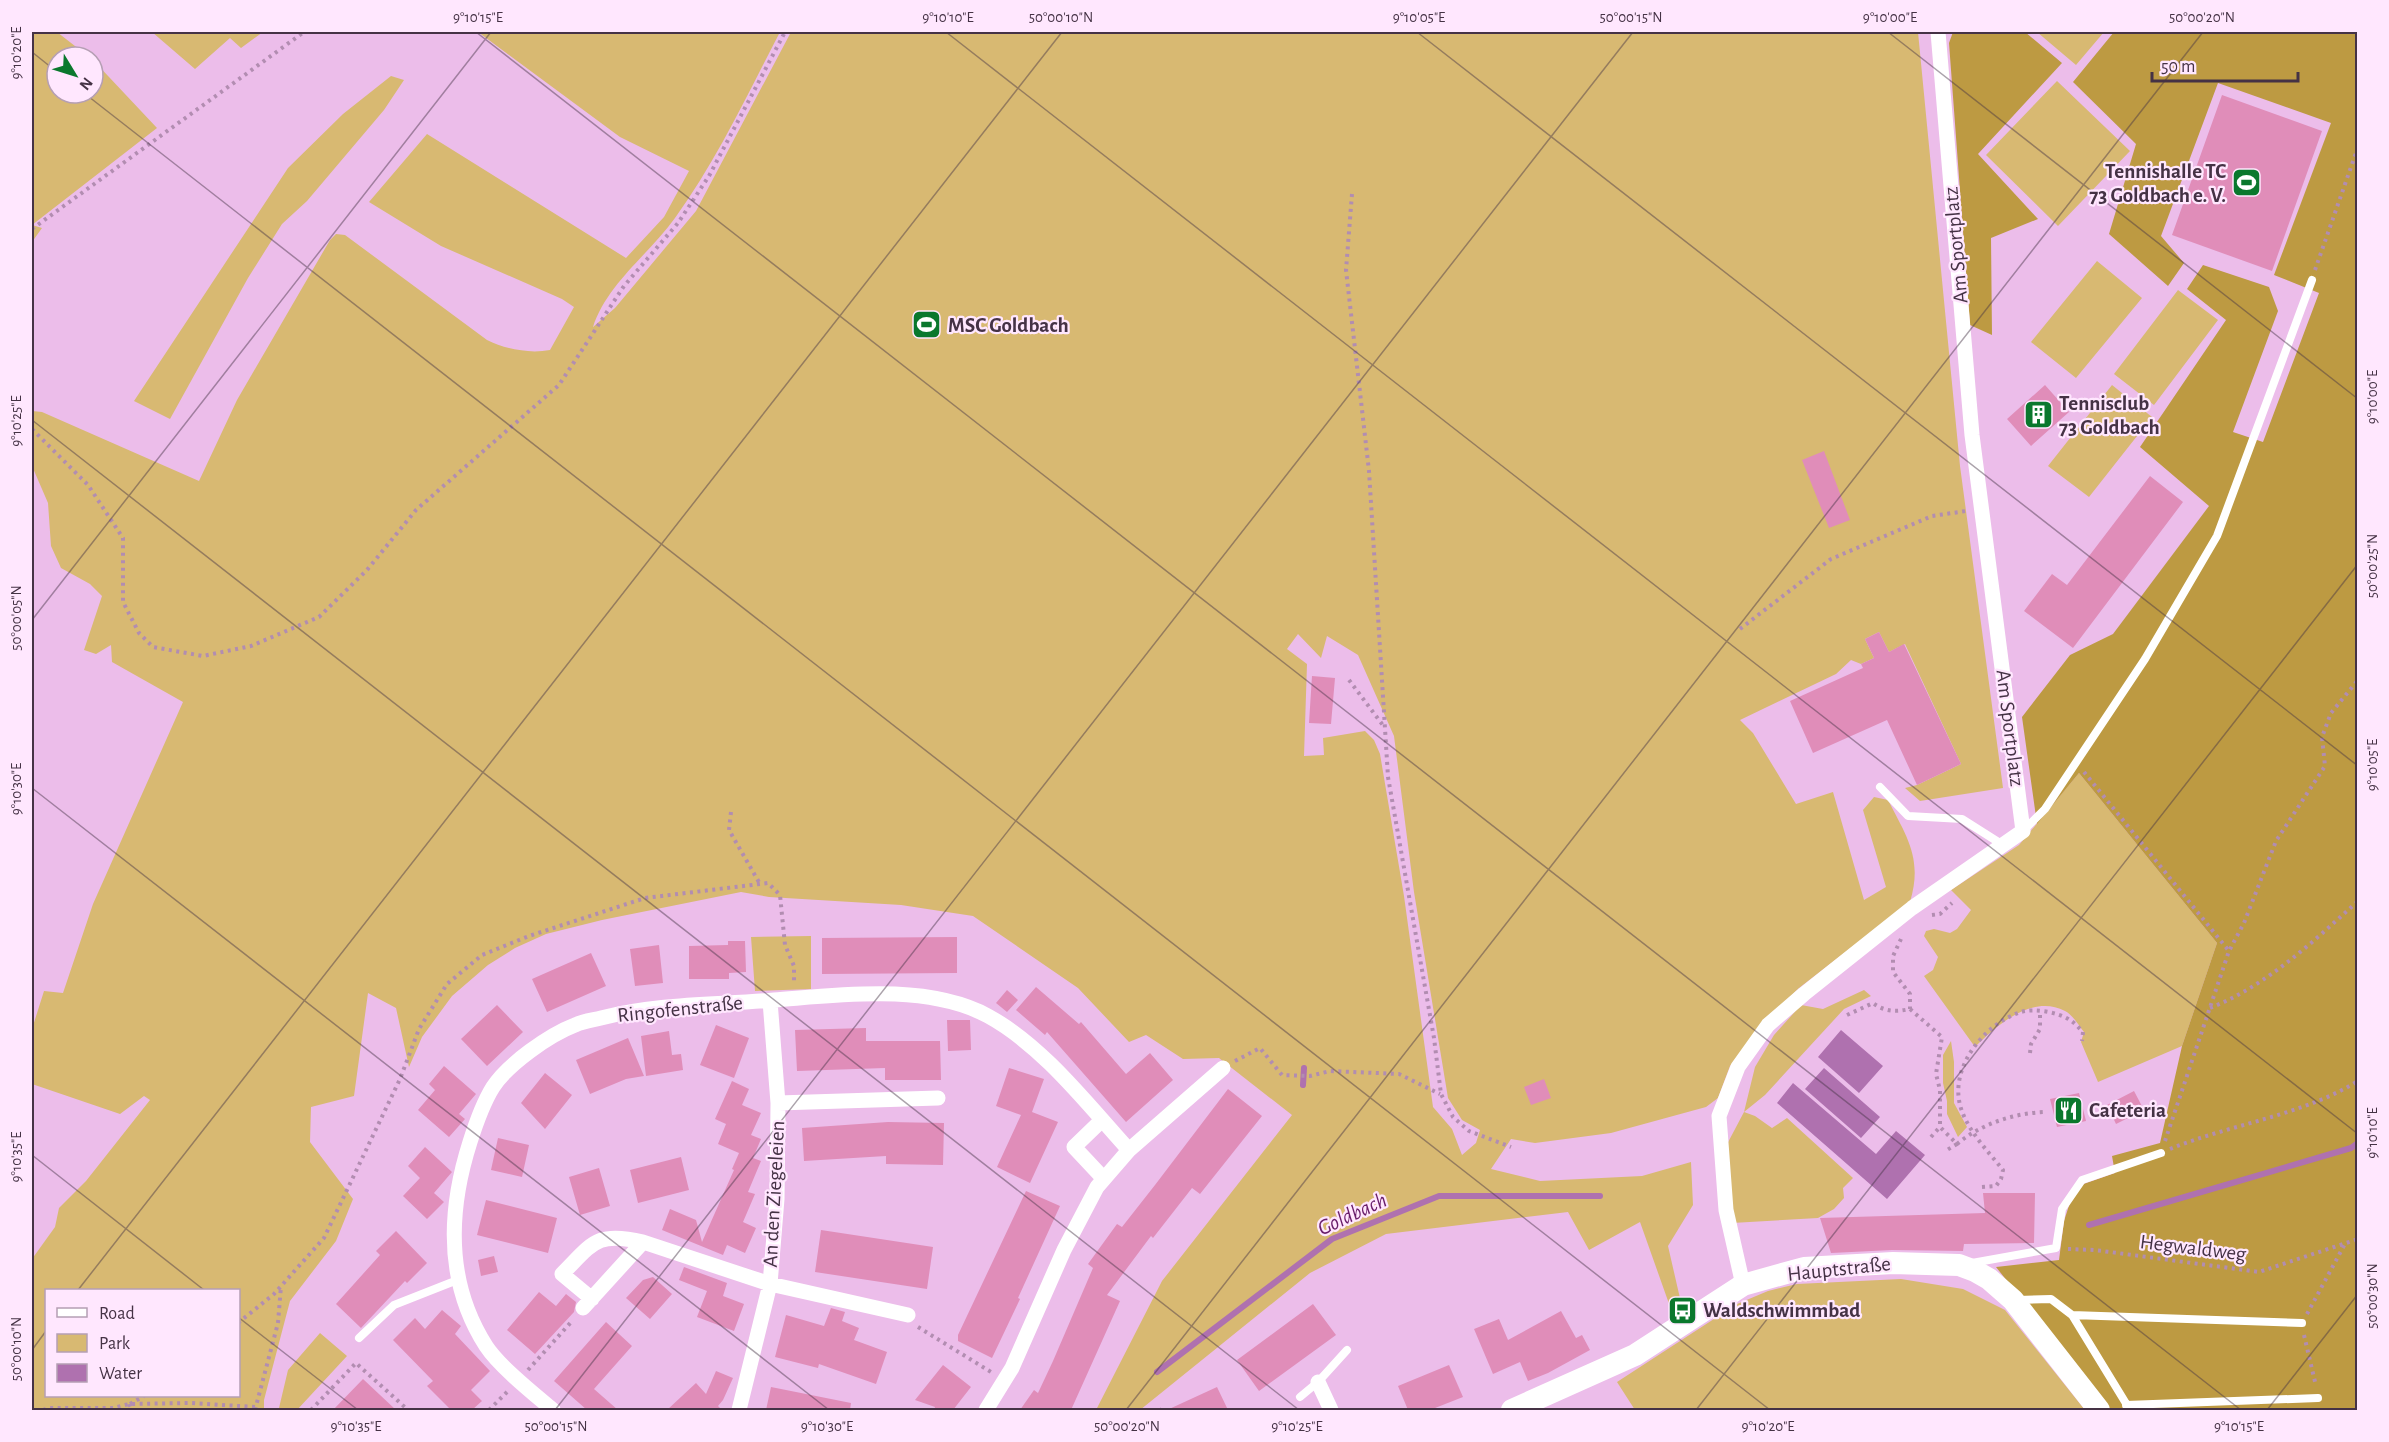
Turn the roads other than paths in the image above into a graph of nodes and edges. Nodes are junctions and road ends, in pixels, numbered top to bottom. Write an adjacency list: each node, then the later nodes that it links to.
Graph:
1 (1938, 32): 4 (street, Am Sportplatz)
2 (2312, 280): 4 (lane)
3 (1880, 787): 5 (lane)
4 (2023, 831): 5 (street)
5 (2003, 845): 18 (street)
6 (770, 1001): 9 (street, An den Ziegeleien); 10 (street, Ringofenstraße); 16 (street, Ringofenstraße)
7 (1223, 1068): 11 (street)
8 (938, 1098): 9 (street, An den Ziegeleien)
9 (778, 1103): 17 (street, An den Ziegeleien)
10 (1102, 1120): 11 (street, Ringofenstraße); 13 (street)
11 (1130, 1150): 13 (street)
12 (2161, 1154): 15 (lane)
13 (1104, 1179): 31 (street)
14 (643, 1242): 14 (street, An den Ziegeleien); 17 (street, An den Ziegeleien)
15 (1959, 1265): 18 (street, Hauptstraße); 19 (street, Hauptstraße)
16 (460, 1279): 23 (lane); 29 (street, Ringofenstraße)
17 (770, 1284): 21 (street, An den Ziegeleien); 30 (street, An den Ziegeleien)
18 (1743, 1285): 33 (street, Hauptstraße)
19 (2013, 1300): 20 (lane); 34 (street, Hauptstraße)
20 (2072, 1315): 22 (lane); 28 (lane)
21 (908, 1316)
22 (2302, 1323)
23 (359, 1338)
24 (1347, 1350): 25 (lane)
25 (1318, 1382): 26 (lane); 32 (street)
26 (1300, 1396)
27 (2318, 1398): 28 (lane)
28 (2128, 1408)
29 (553, 1410)
30 (739, 1410)
31 (986, 1410)
32 (1331, 1410)
33 (1513, 1410)
34 (2099, 1410)

